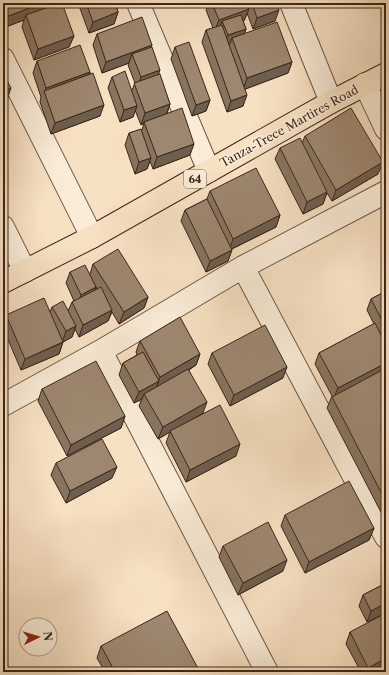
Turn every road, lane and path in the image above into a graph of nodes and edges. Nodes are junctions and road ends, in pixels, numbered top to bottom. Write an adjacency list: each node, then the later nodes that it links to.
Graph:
1 (138, 3): 8 (street)
2 (291, 3): 6 (street)
3 (3, 59): 11 (street)
4 (386, 74): 5 (main road, Tanza-Trece Martires Road / 64)
5 (365, 84): 6 (main road, Tanza-Trece Martires Road / 64); 7 (street)
6 (331, 102): 8 (main road, Tanza-Trece Martires Road / 64)
7 (386, 129)
8 (209, 171): 11 (main road, Tanza-Trece Martires Road / 64)
9 (386, 192): 12 (street)
10 (3, 227): 13 (street)
11 (92, 237): 13 (main road, Tanza-Trece Martires Road / 64)
12 (243, 267): 15 (street); 17 (street)
13 (26, 271): 14 (main road, Tanza-Trece Martires Road / 64)
14 (3, 282)
15 (101, 351): 16 (street); 18 (street)
16 (3, 405)
17 (386, 537)
18 (267, 672)

